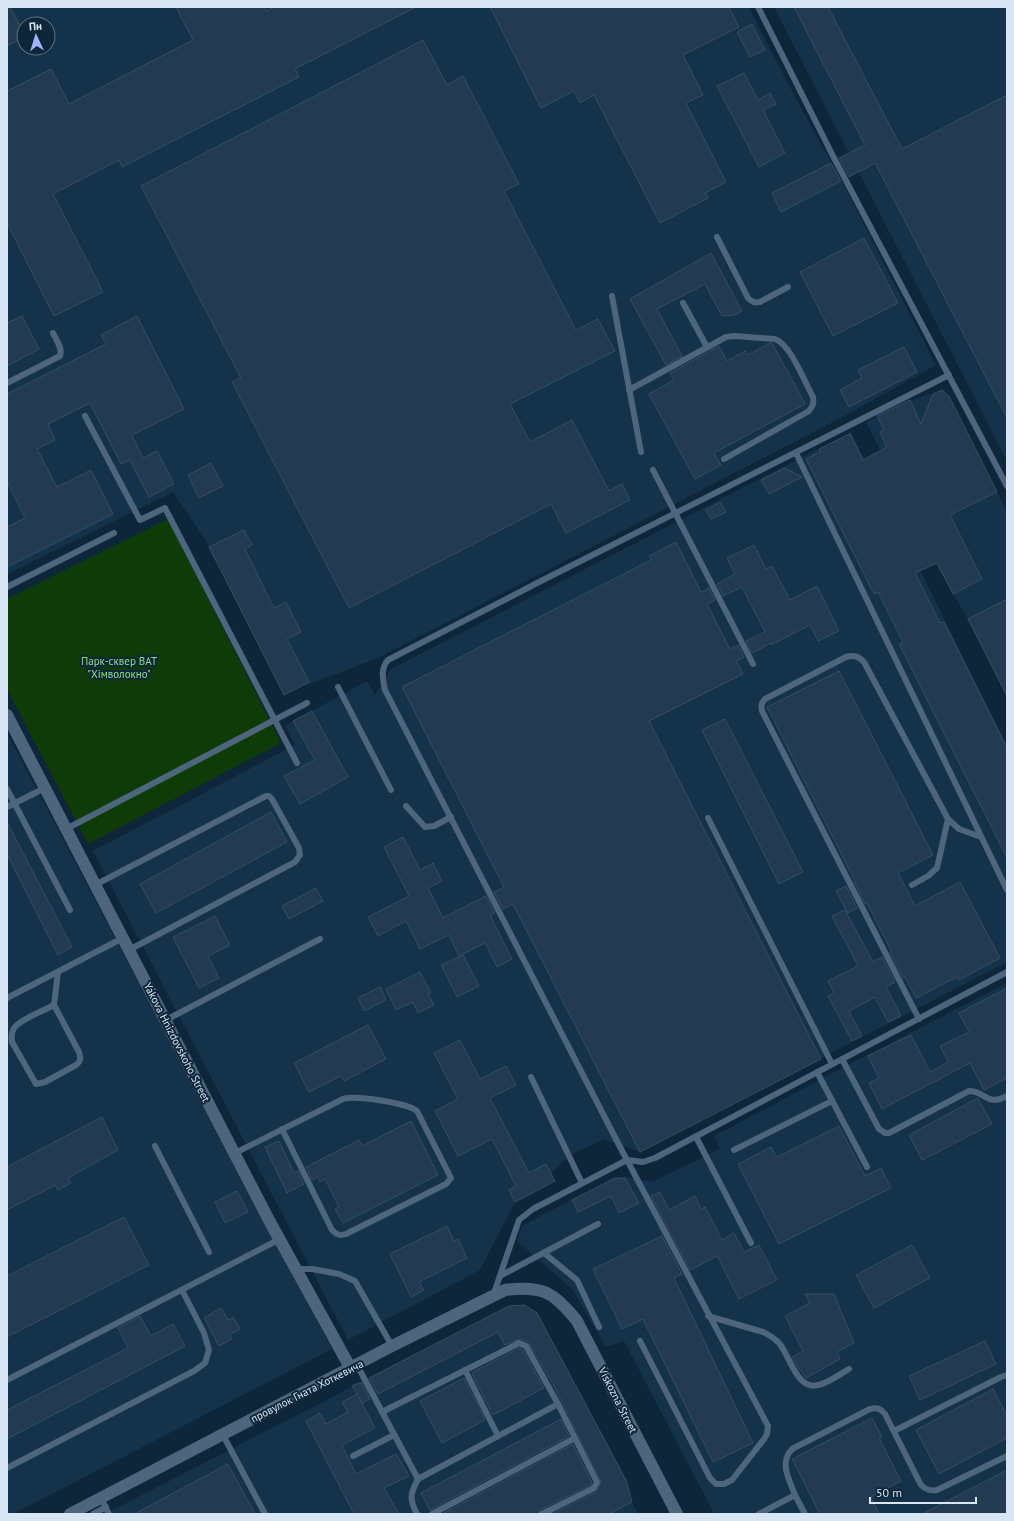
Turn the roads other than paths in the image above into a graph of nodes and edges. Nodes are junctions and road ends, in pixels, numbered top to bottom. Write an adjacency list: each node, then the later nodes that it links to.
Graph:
1 (758, 7): 8 (lane)
2 (717, 237): 3 (lane)
3 (788, 287)
4 (612, 296): 10 (lane)
5 (683, 303): 7 (lane)
6 (53, 333): 9 (lane)
7 (707, 347): 10 (lane); 14 (lane)
8 (949, 374): 13 (lane); 16 (lane)
9 (7, 383)
10 (630, 390): 12 (lane)
11 (85, 416): 24 (lane)
12 (640, 452)
13 (796, 453): 17 (lane); 36 (lane)
14 (724, 459)
15 (653, 470): 17 (lane)
16 (1007, 486)
17 (676, 514): 20 (lane); 32 (lane)
18 (114, 533): 19 (lane)
19 (7, 586)
20 (753, 664)
21 (338, 687): 28 (lane)
22 (307, 703): 24 (lane)
23 (7, 715): 26 (street, Yakova Hnizdovskoho Street)
24 (274, 720): 25 (lane); 35 (lane)
25 (297, 763)
26 (45, 788): 29 (lane); 35 (street, Yakova Hnizdovskoho Street)
27 (7, 789): 29 (lane)
28 (391, 790)
29 (14, 803): 30 (lane); 40 (lane)
30 (7, 806)
31 (406, 806): 32 (lane)
32 (451, 818): 61 (lane)
33 (708, 818): 51 (lane)
34 (948, 819): 36 (lane); 38 (lane); 48 (lane)
35 (66, 829): 37 (street, Yakova Hnizdovskoho Street)
36 (981, 836): 39 (lane)
37 (96, 885): 41 (street, Yakova Hnizdovskoho Street); 43 (lane)
38 (912, 885)
39 (1007, 890)
40 (70, 910)
41 (123, 938): 43 (street, Yakova Hnizdovskoho Street); 44 (lane)
42 (320, 939): 49 (lane)
43 (129, 950): 49 (street, Yakova Hnizdovskoho Street)
44 (58, 972): 46 (lane); 47 (lane)
45 (1007, 972): 48 (lane)
46 (7, 998)
47 (54, 1005): 47 (lane)
48 (919, 1019): 50 (lane)
49 (166, 1020): 60 (street, Yakova Hnizdovskoho Street)
50 (842, 1059): 51 (lane); 54 (lane)
51 (832, 1064): 52 (lane)
52 (817, 1072): 55 (lane); 57 (lane)
53 (531, 1077): 63 (lane)
54 (1007, 1096)
55 (832, 1101): 59 (lane); 62 (lane)
56 (282, 1130): 56 (lane); 60 (lane)
57 (696, 1137): 61 (lane); 66 (lane)
58 (155, 1146): 67 (lane)
59 (734, 1150)
60 (235, 1153): 65 (street, Yakova Hnizdovskoho Street)
61 (627, 1160): 63 (lane); 74 (lane)
62 (867, 1167)
63 (582, 1183): 70 (lane)
64 (598, 1224): 68 (lane)
65 (280, 1239): 69 (street, Yakova Hnizdovskoho Street); 71 (lane)
66 (750, 1243)
67 (210, 1252)
68 (544, 1253): 70 (lane); 75 (lane)
69 (296, 1269): 77 (lane); 78 (street, Yakova Hnizdovskoho Street)
70 (500, 1276): 73 (lane)
71 (182, 1290): 82 (lane); 92 (lane)
72 (549, 1294): 73 (street, провулок Гната Хоткевича); 103 (street, Viskozna Street)
73 (492, 1297): 77 (street, провулок Гната Хоткевича)
74 (708, 1316): 76 (lane); 80 (lane)
75 (599, 1327)
76 (640, 1341)
77 (392, 1346): 78 (street, провулок Гната Хоткевича)
78 (354, 1367): 84 (lane); 86 (street, провулок Гната Хоткевича)
79 (465, 1370): 83 (lane); 84 (lane); 88 (lane)
80 (849, 1370)
81 (1007, 1375): 85 (lane)
82 (7, 1380)
83 (558, 1404): 88 (lane); 89 (lane)
84 (382, 1412): 87 (lane)
85 (894, 1431): 91 (lane); 94 (lane)
86 (223, 1435): 95 (street, провулок Гната Хоткевича); 99 (lane)
87 (394, 1435): 90 (lane); 93 (lane)
88 (498, 1436): 93 (lane)
89 (575, 1438): 101 (lane); 102 (lane)
90 (353, 1456)
91 (1007, 1456)
92 (7, 1468)
93 (418, 1479): 100 (lane)
94 (795, 1495): 104 (lane); 105 (lane)
95 (103, 1503): 96 (street, провулок Гната Хоткевича); 97 (lane); 98 (lane)
96 (70, 1514)
97 (93, 1514)
98 (109, 1514)
99 (265, 1514)
100 (417, 1514)
101 (432, 1514)
102 (542, 1514)
103 (677, 1514)
104 (759, 1514)
105 (805, 1514)

